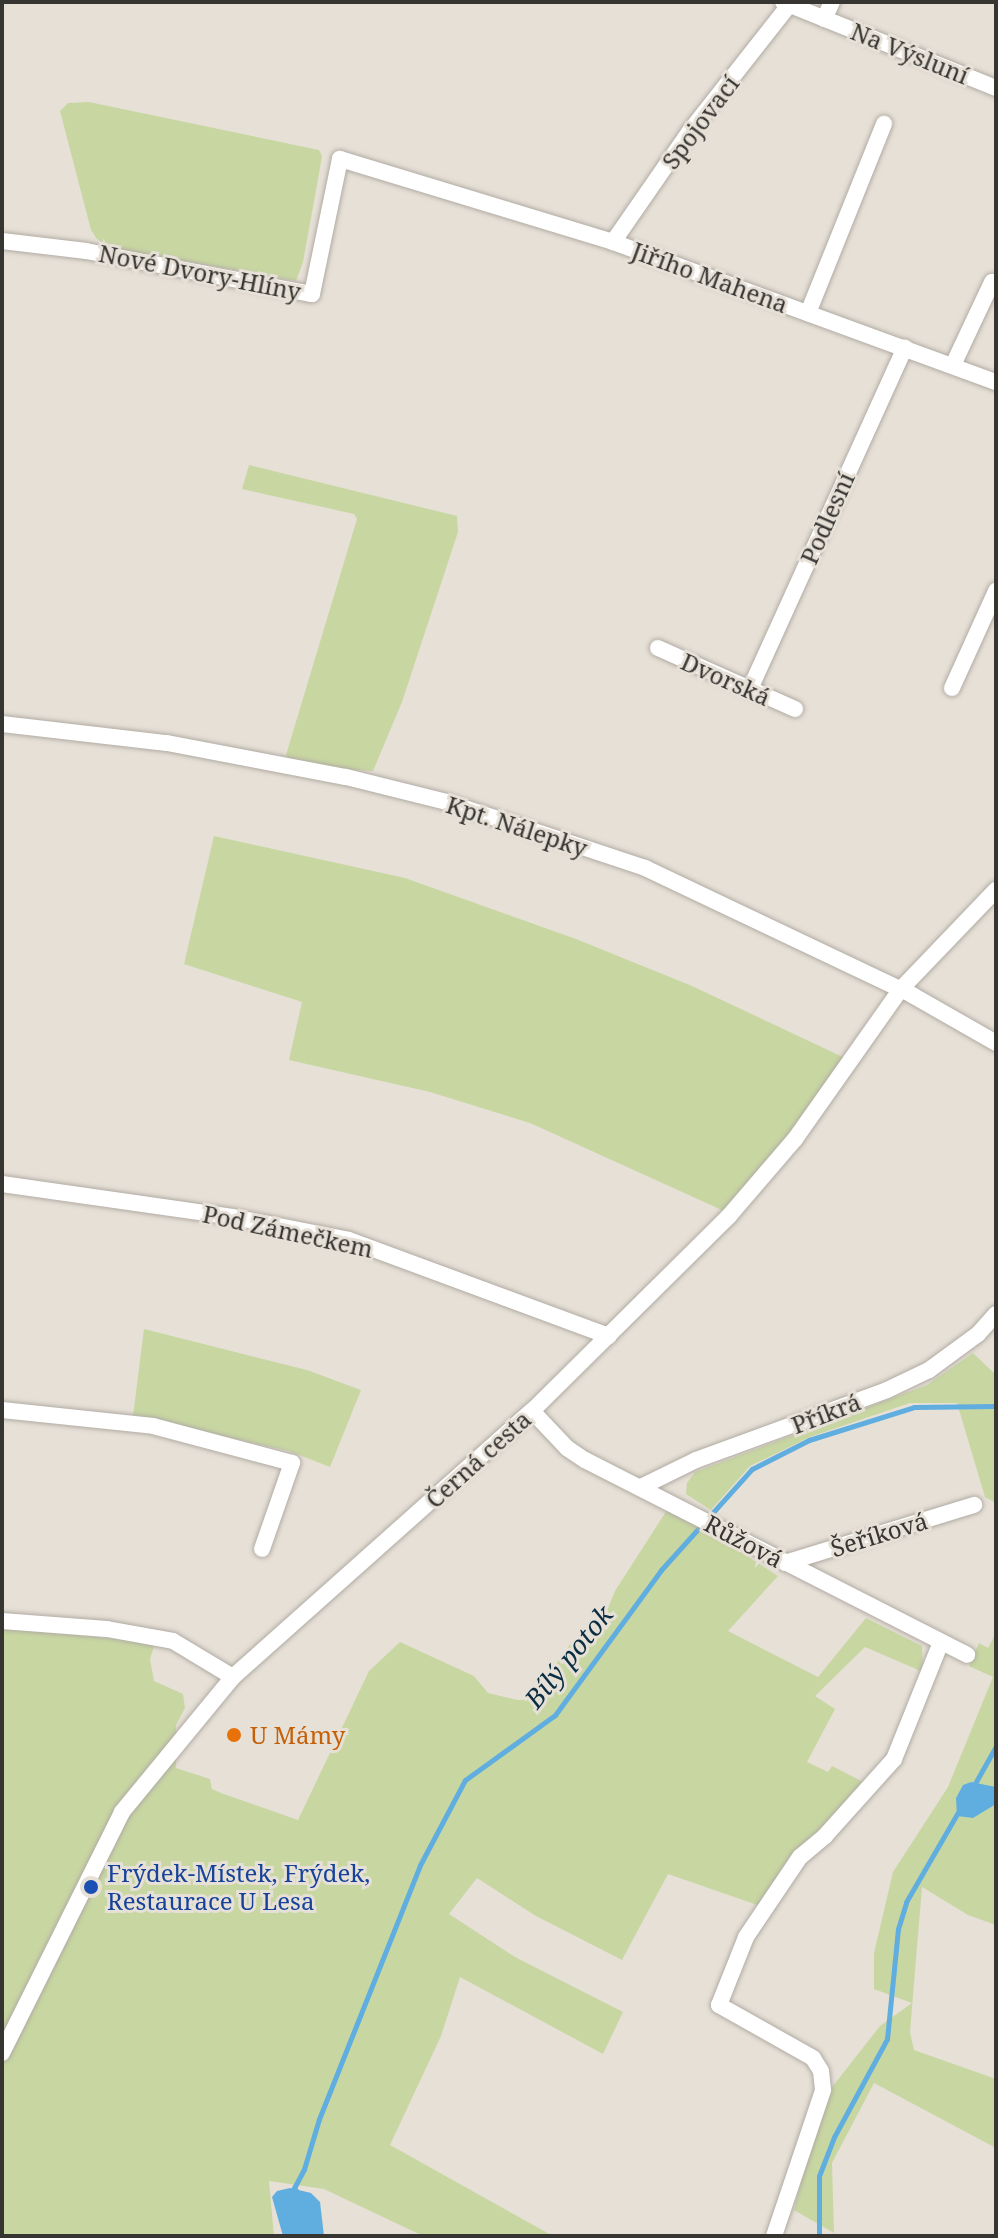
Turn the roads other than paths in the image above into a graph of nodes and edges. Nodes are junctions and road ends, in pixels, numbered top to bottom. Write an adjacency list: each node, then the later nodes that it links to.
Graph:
1 (832, 2): 3 (street, Na Výsluní)
2 (786, 3): 3 (street, Na Výsluní); 7 (street, Spojovací)
3 (824, 19): 4 (street, Na Výsluní)
4 (996, 88)
5 (884, 124): 9 (street, Jiřího Mahena)
6 (2, 241): 7 (street, Nové Dvory-Hlíny)
7 (613, 242): 9 (street, Jiřího Mahena)
8 (992, 282): 11 (street)
9 (808, 313): 10 (street, Jiřího Mahena)
10 (905, 347): 11 (street, Jiřího Mahena); 16 (street, Podlesní)
11 (953, 365): 12 (street, Jiřího Mahena)
12 (996, 382)
13 (996, 591): 15 (street)
14 (658, 648): 16 (street, Dvorská)
15 (952, 688)
16 (750, 689): 17 (street, Dvorská)
17 (795, 709)
18 (2, 724): 20 (street, Kpt. Nálepky)
19 (996, 890): 20 (street, Černá cesta)
20 (900, 990): 21 (street, Kpt. Nálepky); 24 (street, Černá cesta)
21 (996, 1043)
22 (2, 1184): 24 (street, Pod Zámečkem)
23 (996, 1314): 27 (street, Příkrá)
24 (609, 1336): 26 (street, Černá cesta)
25 (2, 1410): 29 (street)
26 (532, 1411): 27 (street, Růžová); 34 (street, Černá cesta)
27 (641, 1487): 30 (street, Růžová)
28 (974, 1505): 30 (street, Šeříková)
29 (262, 1549)
30 (785, 1563): 32 (street, Růžová)
31 (2, 1621): 34 (street)
32 (941, 1642): 33 (street, Růžová); 36 (street)
33 (967, 1655)
34 (233, 1677): 35 (street, Černá cesta)
35 (2, 2053)
36 (774, 2236)

